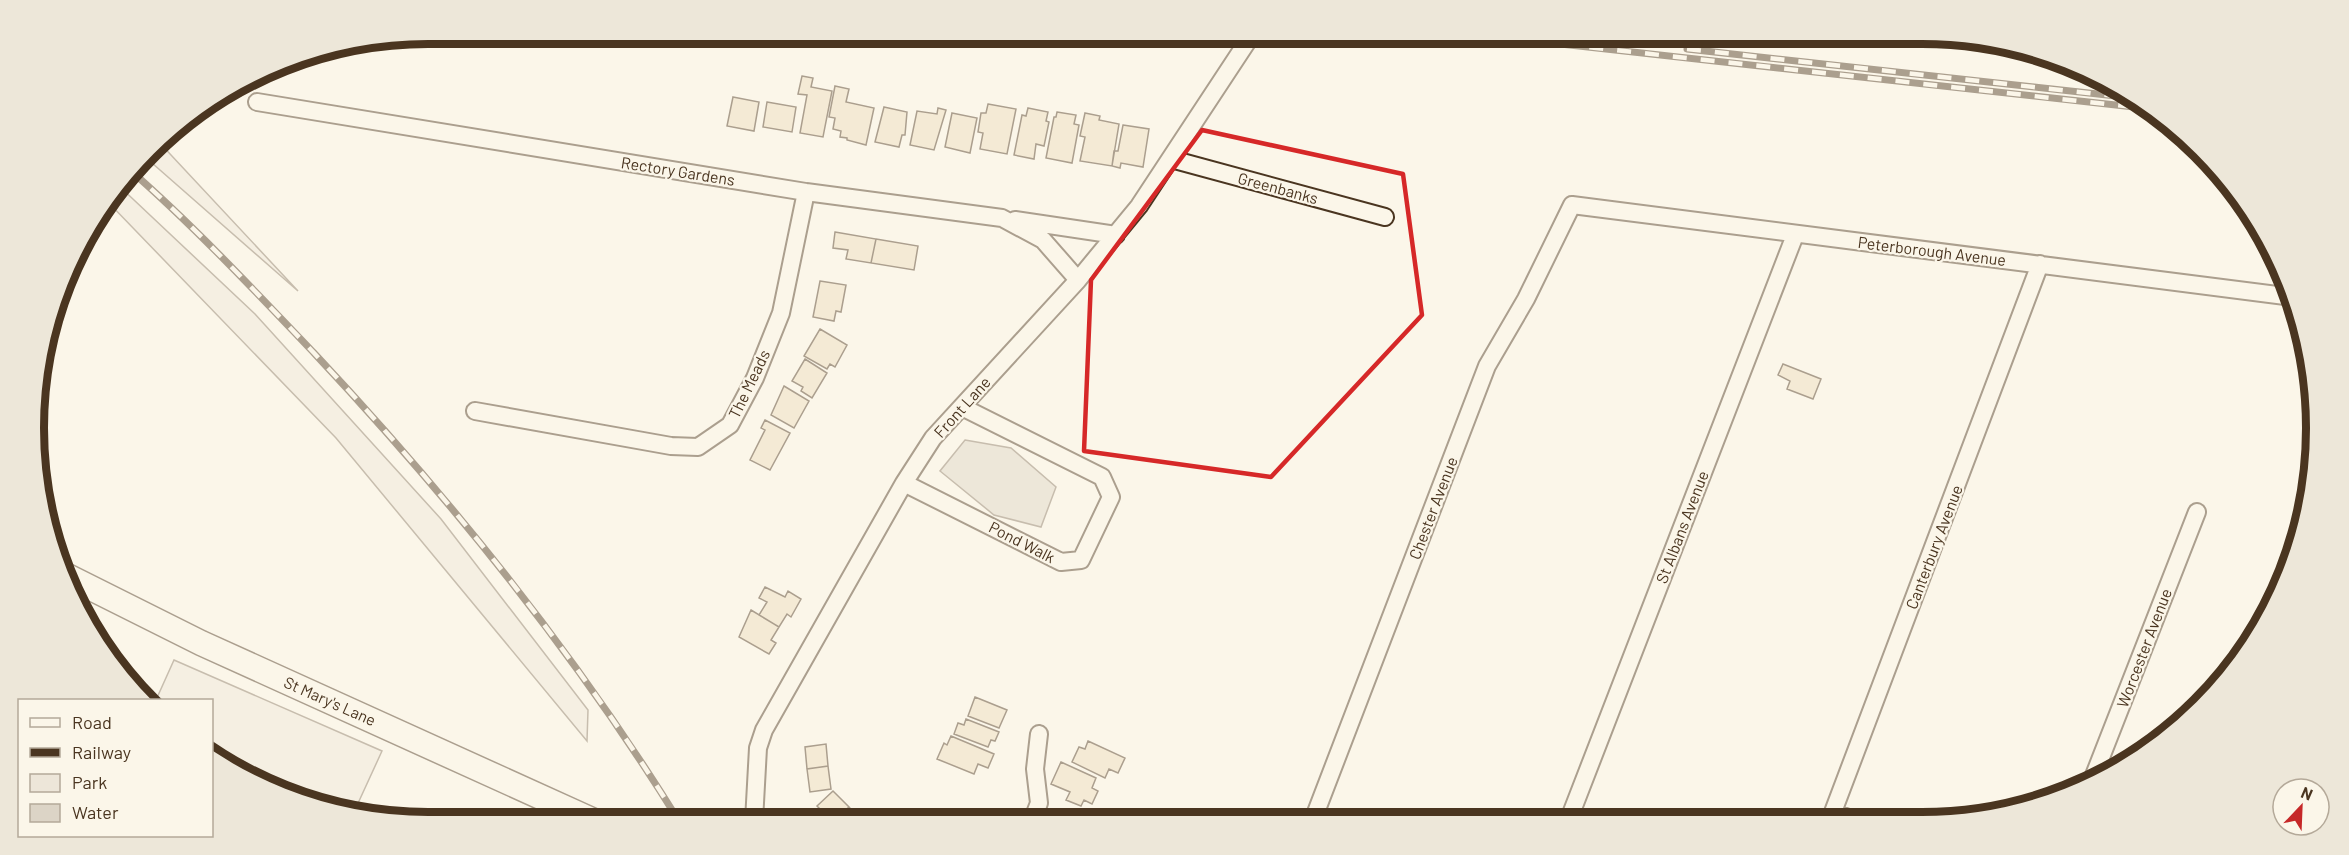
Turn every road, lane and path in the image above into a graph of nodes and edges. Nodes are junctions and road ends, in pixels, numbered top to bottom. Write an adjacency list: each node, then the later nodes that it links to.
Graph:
1 (1246, 44): 3 (street, Front Lane)
2 (257, 102): 4 (street, Rectory Gardens)
3 (1171, 159): 6 (street, Greenbanks); 8 (street, Front Lane)
4 (806, 192): 7 (street, Rectory Gardens); 14 (street, The Meads)
5 (1572, 205): 9 (street, Peterborough Avenue); 23 (street, Chester Avenue)
6 (1385, 217)
7 (1002, 218): 8 (street); 11 (street, Rectory Gardens)
8 (1116, 235): 11 (street, Front Lane)
9 (1795, 235): 10 (street, Peterborough Avenue); 24 (street, St Albans Avenue)
10 (2040, 264): 12 (street, Peterborough Avenue); 25 (street, Canterbury Avenue)
11 (1078, 280): 13 (street, Front Lane)
12 (2282, 296)
13 (962, 407): 15 (street, Front Lane); 15 (street, Pond Walk)
14 (476, 411)
15 (904, 483): 21 (street, Front Lane)
16 (2197, 512): 19 (street, Worcester Avenue)
17 (76, 580): 20 (main road, St Mary's Lane)
18 (1039, 734): 22 (street)
19 (2096, 769)
20 (574, 812)
21 (754, 812)
22 (1036, 812)
23 (1316, 812)
24 (1572, 812)
25 (1833, 812)

